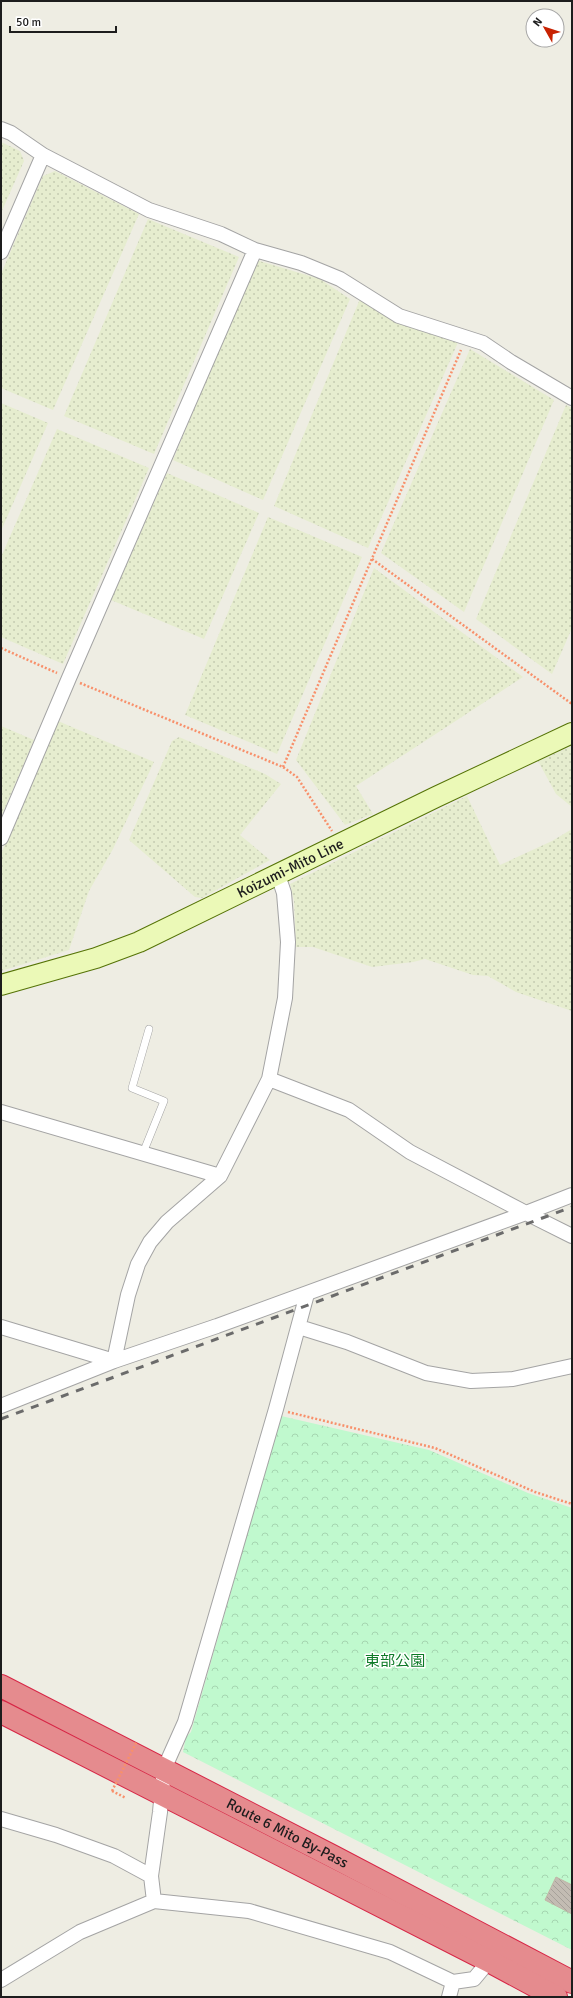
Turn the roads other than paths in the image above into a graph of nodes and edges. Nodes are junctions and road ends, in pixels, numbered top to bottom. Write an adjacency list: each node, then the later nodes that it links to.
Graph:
1 (1, 129): 2 (street)
2 (43, 156): 3 (street); 4 (street)
3 (255, 250): 5 (street); 7 (street)
4 (1, 252)
5 (572, 398)
6 (572, 733): 8 (main road, Koizumi-Mito Line)
7 (1, 838)
8 (278, 875): 9 (main road, Koizumi-Mito Line); 11 (street)
9 (1, 985)
10 (149, 1029): 13 (lane)
11 (269, 1079): 14 (street); 16 (street)
12 (1, 1112): 13 (street)
13 (143, 1153): 14 (street)
14 (220, 1176): 21 (street)
15 (572, 1195): 16 (street)
16 (526, 1213): 17 (street); 18 (street)
17 (572, 1236)
18 (307, 1294): 20 (street); 21 (street)
19 (1, 1327): 21 (street)
20 (299, 1327): 22 (street); 26 (street)
21 (114, 1361): 23 (street)
22 (572, 1366)
23 (1, 1406)
24 (1, 1686): 26 (highway, Route 6 Mito By-Pass)
25 (1, 1712): 27 (highway, Route 6 Mito By-Pass)
26 (164, 1769): 27 (street); 34 (highway, Route 6 Mito By-Pass)
27 (161, 1793): 29 (street); 31 (highway, Route 6 Mito By-Pass)
28 (1, 1819): 29 (street)
29 (150, 1876): 30 (street)
30 (154, 1902): 32 (street); 33 (street)
31 (489, 1961): 33 (street); 36 (highway, Route 6 Mito By-Pass)
32 (1, 1980)
33 (453, 1982): 35 (street)
34 (572, 1982)
35 (449, 1997)
36 (556, 1997)

